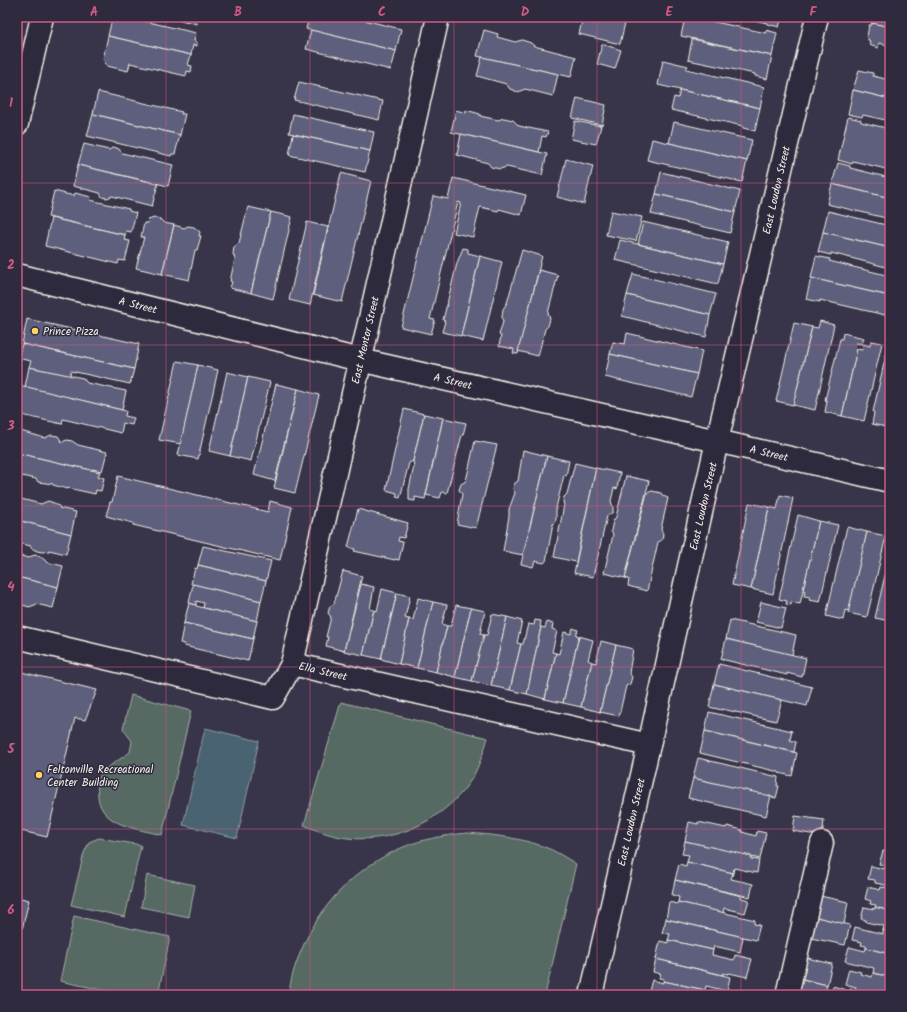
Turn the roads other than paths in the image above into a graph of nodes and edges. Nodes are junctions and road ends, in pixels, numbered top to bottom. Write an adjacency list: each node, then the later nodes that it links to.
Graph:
1 (42, 17): 4 (street)
2 (438, 17): 6 (street, East Mentor Street)
3 (817, 17): 7 (street, East Loudon Street)
4 (17, 124)
5 (17, 276): 6 (street, A Street)
6 (360, 360): 7 (street, A Street); 10 (street, East Mentor Street)
7 (717, 440): 8 (street, A Street); 11 (street, East Loudon Street)
8 (890, 481)
9 (17, 637): 10 (street, Ella Street)
10 (292, 664): 11 (street, Ella Street)
11 (649, 745): 13 (street, East Loudon Street)
12 (822, 843): 14 (street)
13 (590, 995)
14 (787, 995)

